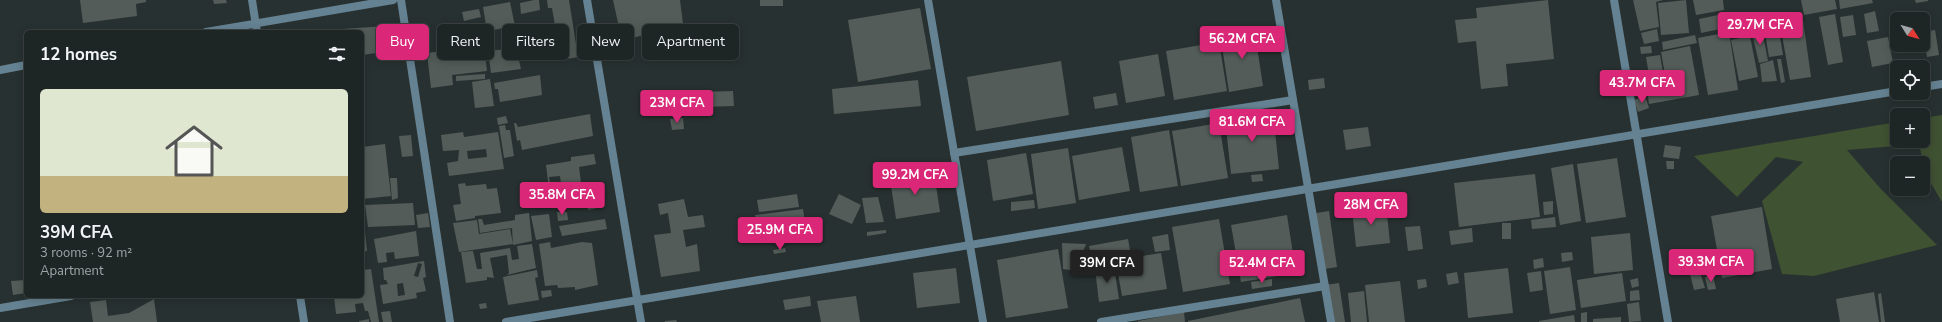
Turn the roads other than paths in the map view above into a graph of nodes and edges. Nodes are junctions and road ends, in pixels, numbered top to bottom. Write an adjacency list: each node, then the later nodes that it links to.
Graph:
1 (252, 0): 8 (street)
2 (393, 0): 8 (street)
3 (401, 0): 27 (street)
4 (587, 0): 24 (street)
5 (928, 0): 18 (street)
6 (1276, 0): 16 (street)
7 (1614, 0): 17 (street)
8 (255, 23): 9 (street); 10 (street)
9 (217, 30)
10 (257, 30)
11 (24, 65): 12 (street)
12 (0, 70)
13 (1942, 84): 14 (street)
14 (1930, 86)
15 (1890, 92): 17 (street)
16 (1293, 100): 18 (street); 19 (street)
17 (1637, 134): 19 (street); 33 (street)
18 (954, 153): 20 (street)
19 (1308, 189): 20 (street); 21 (street)
20 (970, 245): 24 (street); 30 (street)
21 (1325, 286): 31 (street); 32 (street)
22 (59, 298): 25 (street)
23 (300, 298): 26 (street)
24 (637, 300): 28 (street); 29 (street)
25 (0, 308)
26 (304, 322)
27 (450, 322)
28 (506, 322)
29 (641, 322)
30 (983, 322)
31 (1101, 322)
32 (1331, 322)
33 (1668, 322)

